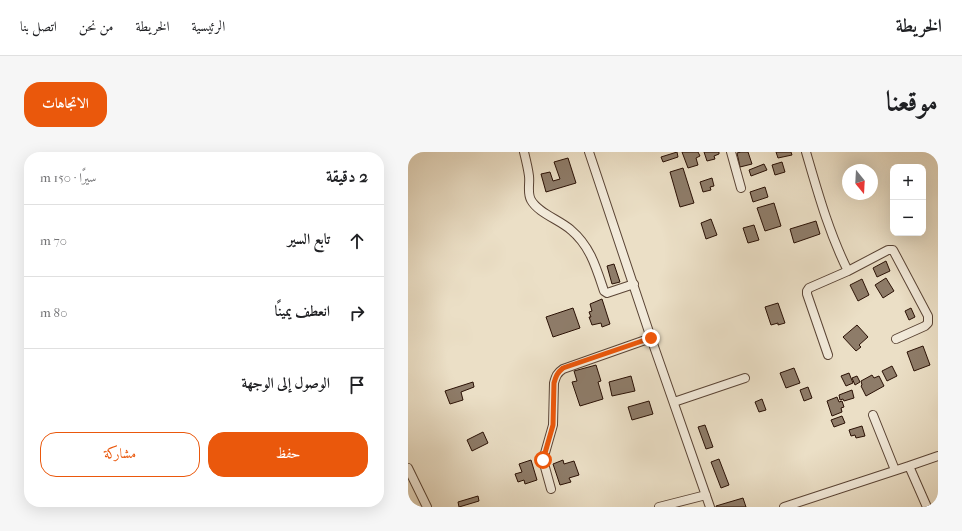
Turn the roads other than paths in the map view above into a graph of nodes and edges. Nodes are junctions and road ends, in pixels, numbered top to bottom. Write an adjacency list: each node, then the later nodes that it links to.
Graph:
1 (524, 152): 7 (street)
2 (589, 152): 7 (street)
3 (732, 152): 5 (street)
4 (806, 152): 6 (street)
5 (741, 188)
6 (848, 272): 9 (street); 10 (street)
7 (634, 284): 8 (street)
8 (651, 338): 12 (street); 18 (street)
9 (896, 339)
10 (828, 355)
11 (745, 378): 12 (street)
12 (674, 402): 19 (street)
13 (873, 415): 17 (street)
14 (938, 456): 15 (street)
15 (909, 466): 17 (street); 24 (street)
16 (408, 468): 20 (street)
17 (894, 470): 23 (street)
18 (551, 489)
19 (706, 495): 21 (street); 22 (street)
20 (427, 507)
21 (659, 507)
22 (710, 507)
23 (784, 507)
24 (927, 507)

